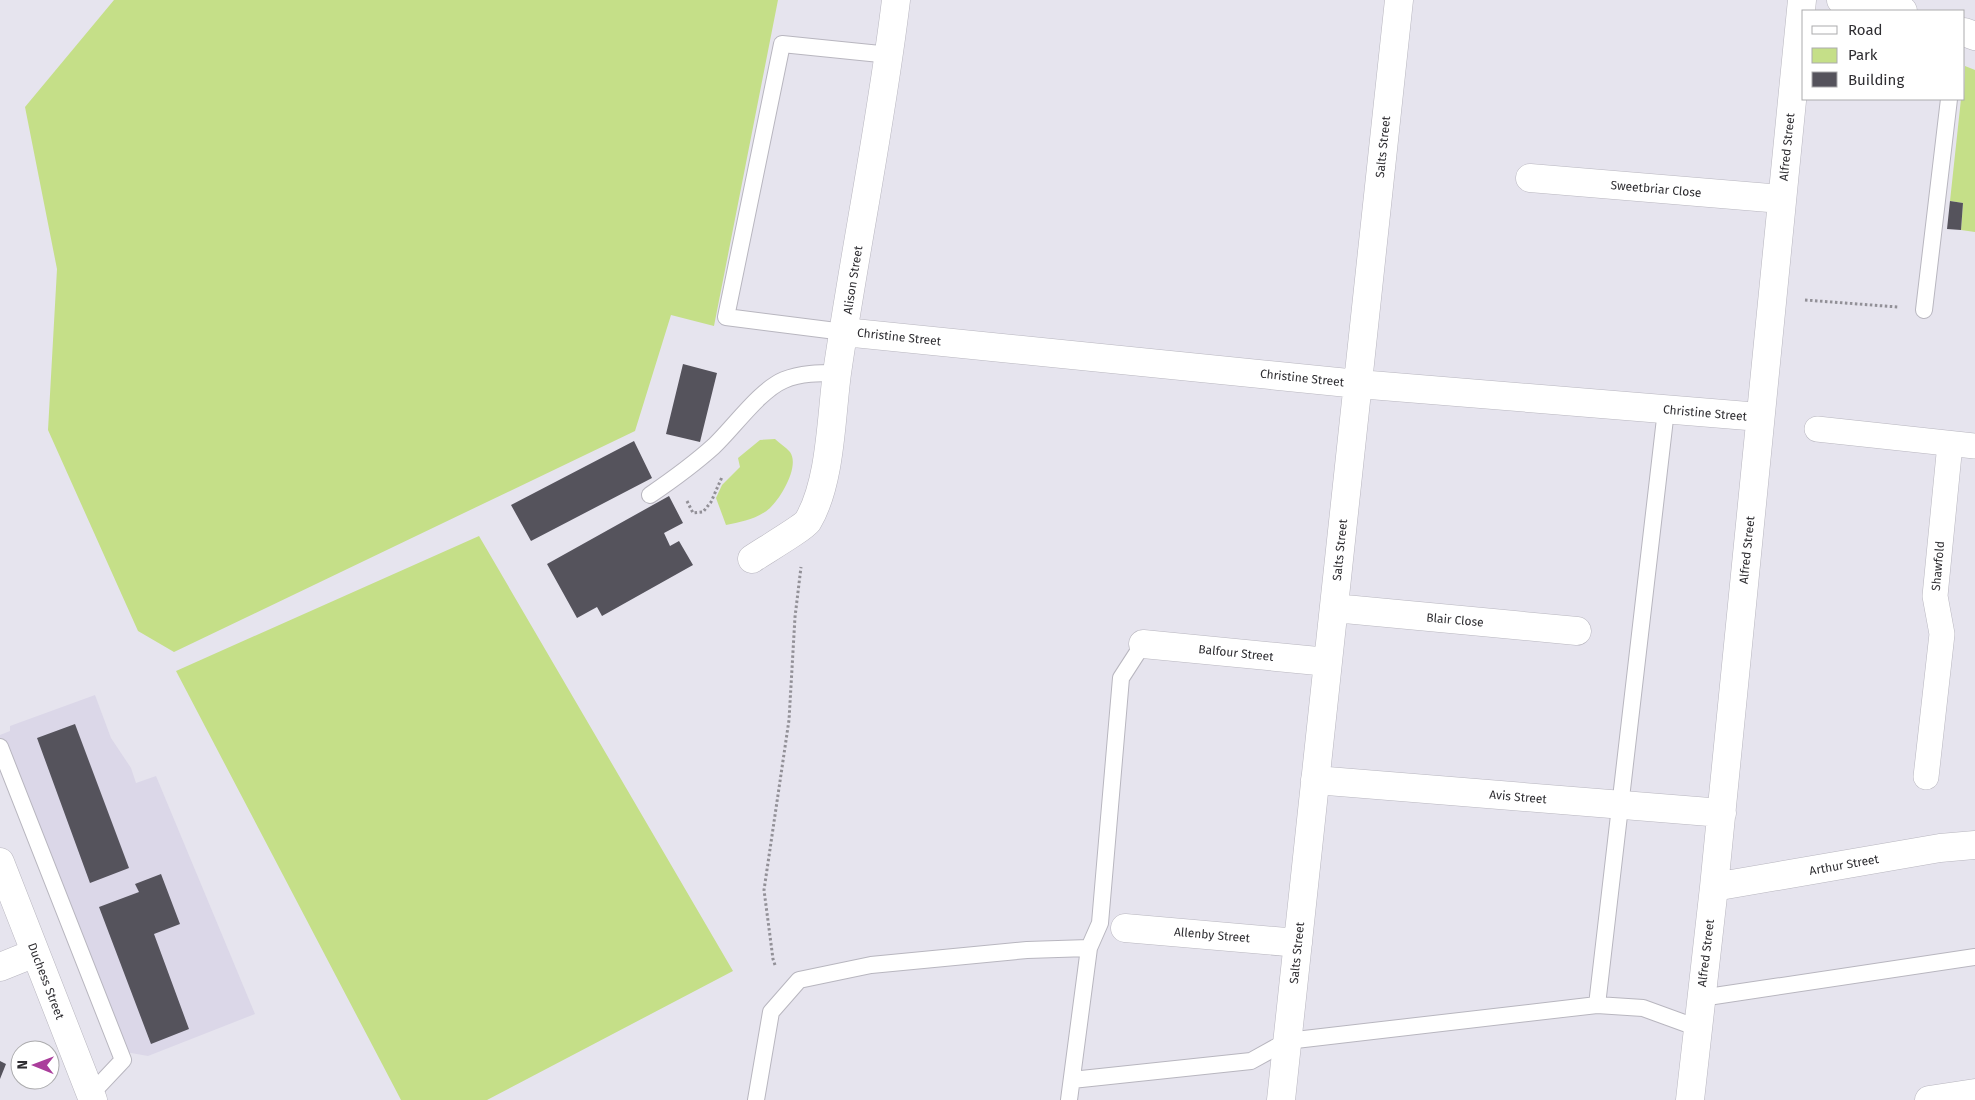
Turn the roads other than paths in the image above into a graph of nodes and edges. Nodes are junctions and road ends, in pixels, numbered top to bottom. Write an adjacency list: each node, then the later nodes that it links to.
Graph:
1 (896, 0): 6 (street, Alison Street)
2 (1399, 0): 13 (street, Salts Street)
3 (1802, 0): 9 (street, Alfred Street)
4 (1841, 0): 5 (street)
5 (1899, 10)
6 (890, 55): 11 (street, Alison Street); 11 (lane)
7 (1949, 100): 10 (lane)
8 (1530, 178): 9 (street, Sweetbriar Close)
9 (1782, 199): 15 (street, Alfred Street)
10 (1924, 310)
11 (844, 332): 12 (street, Alison Street); 13 (street, Christine Street)
12 (837, 373): 19 (lane); 20 (street, Alison Street)
13 (1358, 384): 14 (street, Christine Street); 21 (street, Salts Street)
14 (1666, 410): 15 (street, Christine Street); 28 (lane)
15 (1760, 417): 29 (street, Alfred Street)
16 (1817, 429): 17 (street)
17 (1950, 444): 18 (street); 26 (street, Shawfold)
18 (1975, 446)
19 (650, 495)
20 (752, 559)
21 (1334, 608): 22 (street, Blair Close); 24 (street, Salts Street)
22 (1577, 631)
23 (1143, 644): 24 (street, Balfour Street); 35 (lane)
24 (1328, 662): 27 (street, Salts Street)
25 (0, 747): 45 (lane)
26 (1926, 777)
27 (1315, 780): 28 (street, Avis Street); 34 (street, Salts Street)
28 (1619, 805): 29 (street, Avis Street); 40 (lane)
29 (1722, 813): 32 (street, Alfred Street)
30 (1975, 845): 32 (street, Arthur Street)
31 (0, 862): 36 (street, Duchess Street)
32 (1714, 887): 39 (street, Alfred Street)
33 (1125, 928): 34 (street, Allenby Street)
34 (1298, 943): 42 (street, Salts Street)
35 (1089, 948): 43 (lane); 46 (lane)
36 (35, 953): 38 (street); 45 (street, Duchess Street)
37 (1975, 957): 39 (lane)
38 (0, 967)
39 (1701, 998): 41 (street, Alfred Street)
40 (1597, 1005): 41 (lane); 42 (lane)
41 (1698, 1028): 49 (street, Alfred Street)
42 (1287, 1042): 43 (lane); 48 (street, Salts Street)
43 (1072, 1080): 47 (lane)
44 (1975, 1093): 50 (street)
45 (92, 1097)
46 (756, 1100)
47 (1069, 1100)
48 (1281, 1100)
49 (1690, 1100)
50 (1929, 1100)

